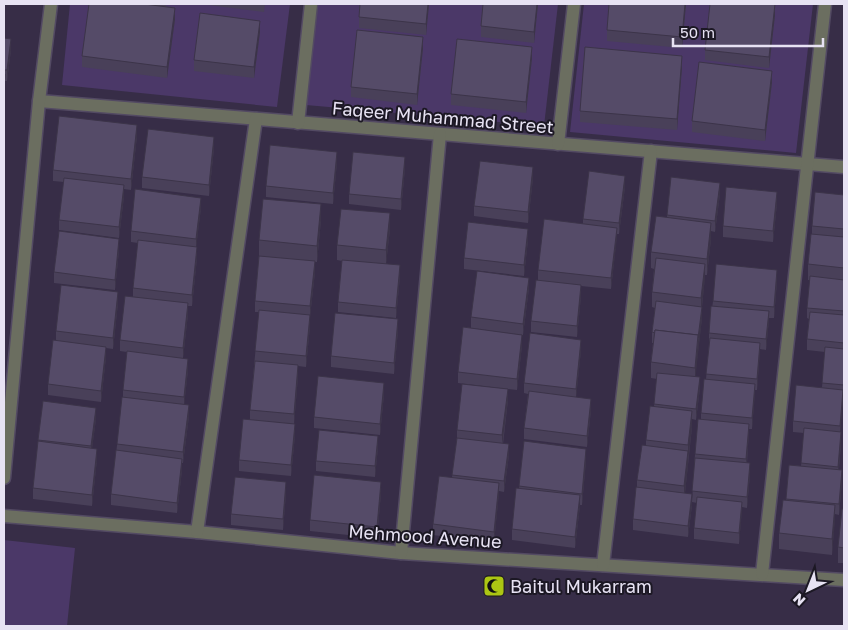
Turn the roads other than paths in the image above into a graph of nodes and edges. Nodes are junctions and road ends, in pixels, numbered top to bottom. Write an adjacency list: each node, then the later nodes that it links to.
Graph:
1 (51, 4): 5 (street)
2 (311, 4): 7 (street)
3 (574, 4): 9 (street)
4 (824, 4): 11 (street)
5 (39, 102): 6 (street, Faqeer Muhammad Street); 13 (street)
6 (256, 119): 7 (street, Faqeer Muhammad Street); 15 (street)
7 (298, 123): 8 (street, Faqeer Muhammad Street)
8 (440, 134): 9 (street, Faqeer Muhammad Street); 16 (street)
9 (558, 144): 10 (street, Faqeer Muhammad Street)
10 (651, 151): 11 (street, Faqeer Muhammad Street); 17 (street)
11 (806, 164): 12 (street, Faqeer Muhammad Street); 18 (street)
12 (844, 167)
13 (4, 478)
14 (4, 516): 15 (street, Mehmood Avenue)
15 (197, 532): 16 (street, Mehmood Avenue)
16 (401, 553): 17 (street, Mehmood Avenue)
17 (602, 565): 18 (street, Mehmood Avenue)
18 (762, 574): 19 (street, Mehmood Avenue)
19 (844, 580)

